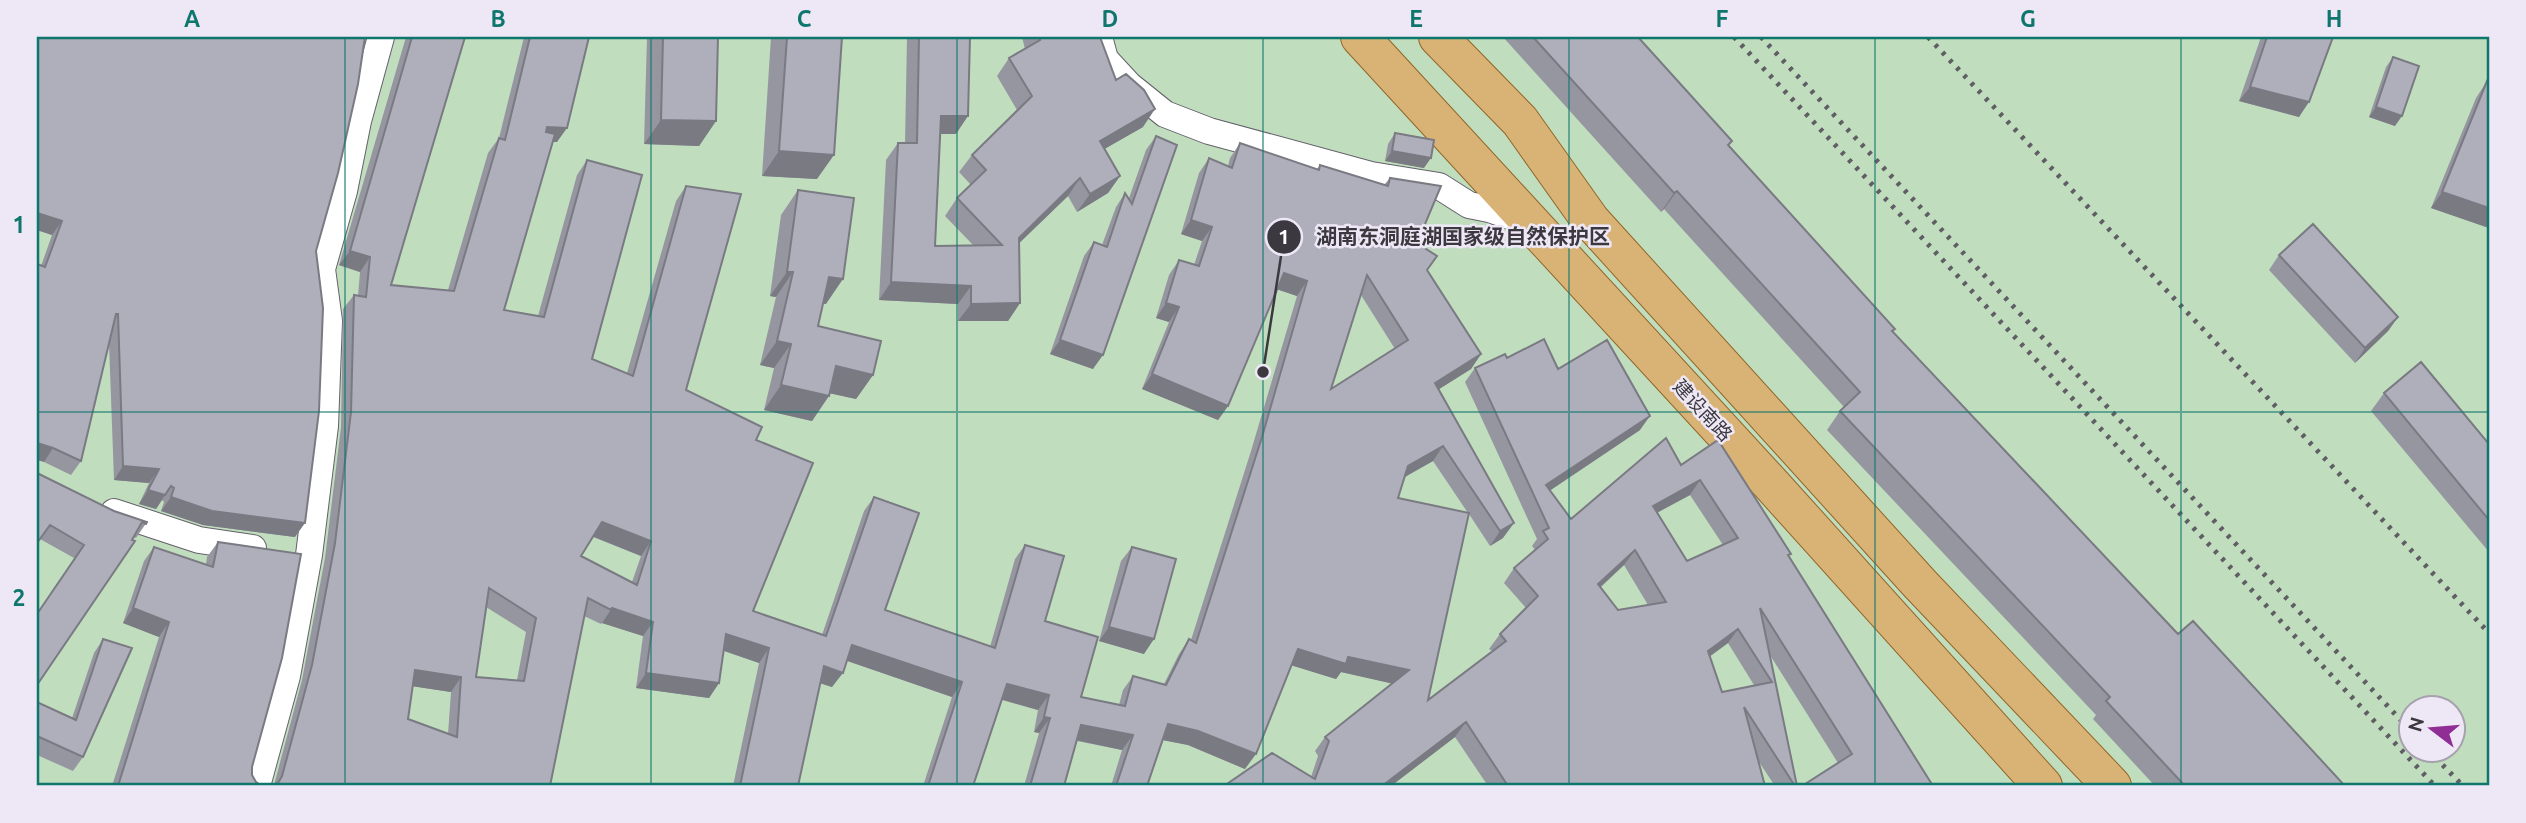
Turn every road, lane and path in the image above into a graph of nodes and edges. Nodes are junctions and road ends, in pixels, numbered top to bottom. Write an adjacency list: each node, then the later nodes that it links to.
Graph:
1 (381, 37): 7 (street)
2 (1099, 37): 5 (street)
3 (1360, 37): 5 (main road, 建设南路)
4 (1438, 37): 10 (main road)
5 (1531, 223): 9 (main road, 建设南路)
6 (88, 499): 7 (street)
7 (309, 555): 8 (street)
8 (257, 786)
9 (2043, 786)
10 (2112, 786)

